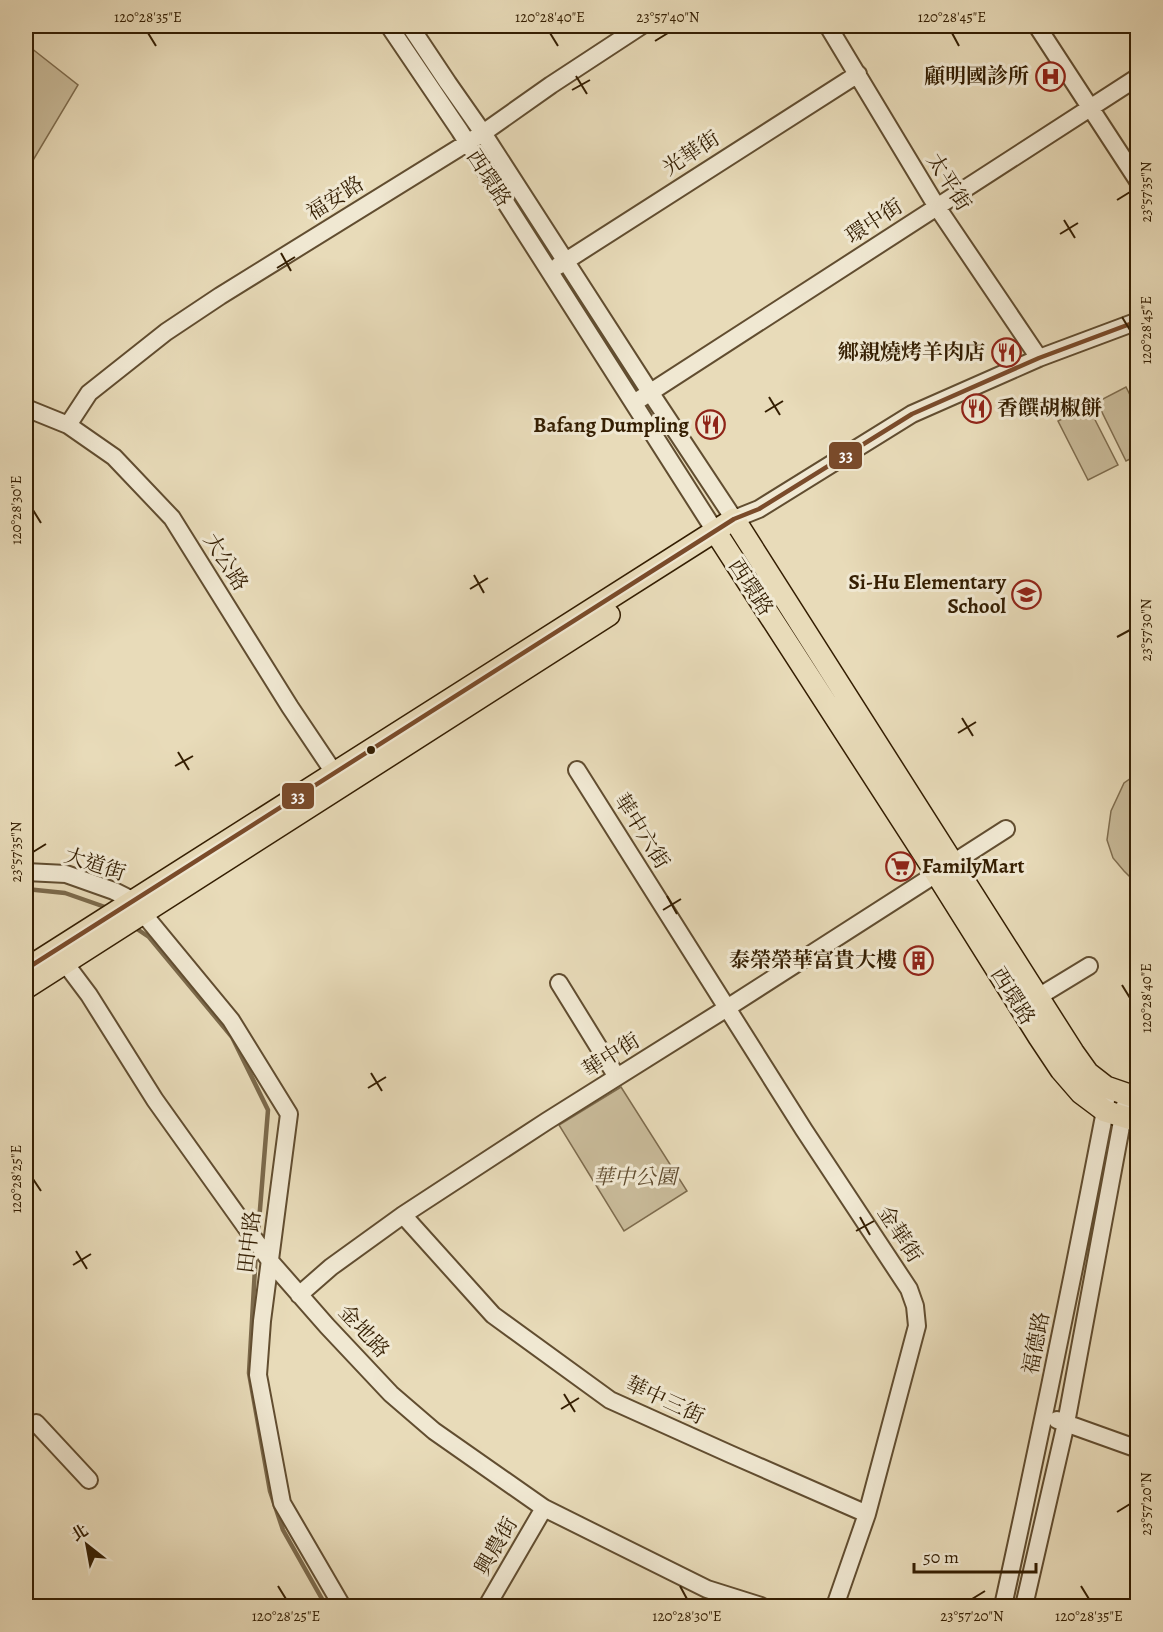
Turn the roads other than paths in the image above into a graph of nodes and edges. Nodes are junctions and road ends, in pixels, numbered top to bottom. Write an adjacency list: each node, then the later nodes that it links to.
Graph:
1 (388, 26): 10 (street, 西環路)
2 (410, 26): 9 (street, 西環路)
3 (641, 26): 9 (street, 福安路)
4 (828, 26): 6 (street, 太平街)
5 (1037, 26): 8 (street)
6 (858, 74): 12 (street, 太平街); 13 (street, 光華街)
7 (1137, 77): 8 (street, 環中街)
8 (1089, 109): 11 (street); 12 (street, 環中街)
9 (483, 133): 10 (street, 福安路); 13 (street, 西環路)
10 (467, 143): 14 (street, 西環路); 20 (street, 福安路)
11 (1137, 181)
12 (938, 207): 16 (street, 太平街); 17 (street, 環中街)
13 (565, 261): 14 (street, 光華街); 17 (street, 西環路)
14 (549, 271): 18 (street, 西環路)
15 (1137, 321): 16 (street)
16 (1039, 358): 21 (street)
17 (650, 392): 18 (street, 環中街); 21 (street, 西環路)
18 (635, 403): 22 (street, 西環路)
19 (26, 408): 20 (street, 大公路)
20 (68, 425): 24 (street, 大公路)
21 (738, 525): 22 (main road); 26 (main road, 西環路)
22 (719, 537): 24 (main road); 26 (main road, 西環路)
23 (577, 770): 35 (street, 華中六街)
24 (338, 780): 28 (main road)
25 (1006, 829): 26 (street, 華中街)
26 (945, 868): 34 (main road, 西環路); 35 (street, 華中街); 39 (main road, 西環路)
27 (26, 872): 28 (street, 大道街)
28 (126, 914): 29 (main road); 41 (street, 田中路)
29 (60, 956): 31 (main road); 33 (main road); 41 (street, 金地路)
30 (1089, 966): 34 (street)
31 (26, 969)
32 (559, 983): 36 (street)
33 (26, 988)
34 (1038, 997): 37 (main road, 西環路)
35 (727, 1008): 36 (street, 華中街); 49 (street, 金華街)
36 (617, 1077): 40 (street, 華中街)
37 (1106, 1087): 38 (main road, 西環路); 39 (street, 福德路)
38 (1132, 1096): 39 (street, 福德路)
39 (1121, 1116): 43 (street, 福德路); 45 (street, 福德路)
40 (403, 1215): 42 (street, 華中街); 49 (street, 華中三街)
41 (270, 1261): 42 (street, 金地路); 50 (street, 田中路)
42 (299, 1295): 48 (street, 金地路)
43 (1045, 1417): 45 (street); 54 (street, 福德路)
44 (36, 1423): 47 (street)
45 (1066, 1423): 46 (street); 55 (street, 福德路)
46 (1137, 1449)
47 (89, 1480)
48 (543, 1508): 51 (street, 興農街); 52 (street, 金地路)
49 (867, 1514): 53 (street)
50 (342, 1606)
51 (487, 1606)
52 (761, 1606)
53 (835, 1606)
54 (1002, 1606)
55 (1024, 1606)

